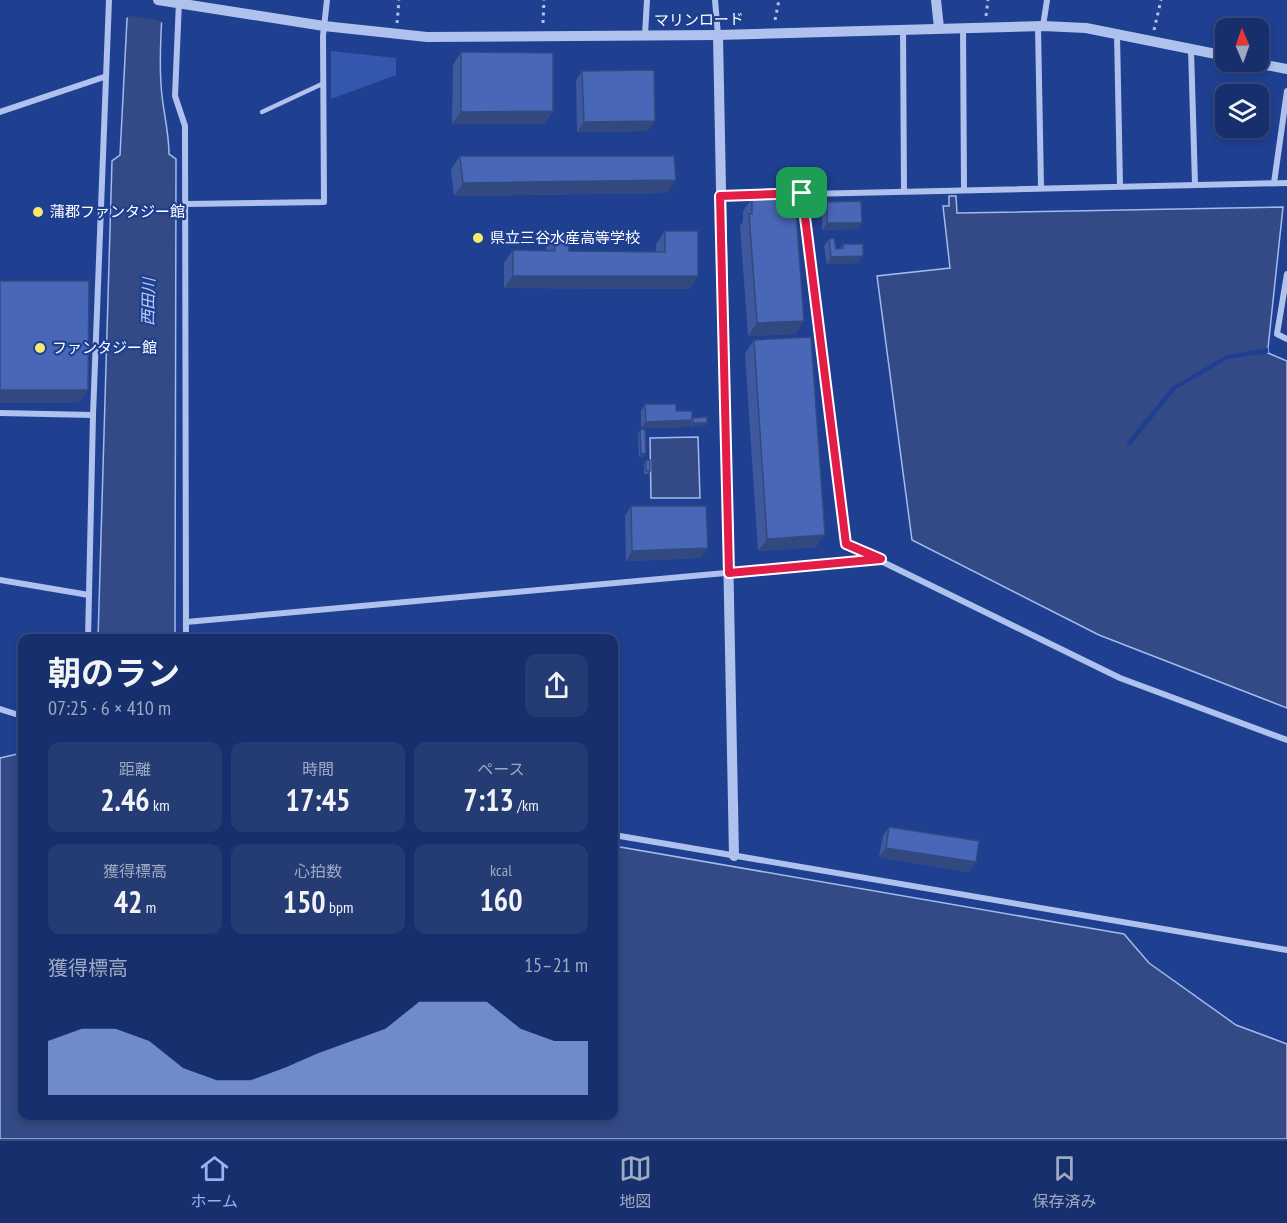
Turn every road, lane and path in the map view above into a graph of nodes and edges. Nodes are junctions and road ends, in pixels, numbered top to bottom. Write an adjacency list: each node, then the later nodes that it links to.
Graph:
1 (109, 0): 29 (street)
2 (158, 0): 12 (street, マリンロード)
3 (327, 0): 13 (street)
4 (399, 0): 18 (path)
5 (544, 0): 23 (path)
6 (647, 0): 21 (street)
7 (715, 0): 22 (street)
8 (779, 0): 19 (path)
9 (936, 0): 16 (street)
10 (1047, 0): 15 (street)
11 (1161, 0): 24 (path)
12 (177, 2): 13 (street, マリンロード); 43 (street)
13 (324, 26): 18 (street, マリンロード); 30 (street)
14 (963, 27): 15 (street, マリンロード); 16 (street, マリンロード); 39 (street)
15 (1040, 27): 20 (street, マリンロード); 38 (street)
16 (939, 28): 17 (street, マリンロード)
17 (903, 29): 19 (street, マリンロード); 40 (street)
18 (396, 33): 23 (street, マリンロード)
19 (773, 33): 22 (street, マリンロード)
20 (1117, 34): 24 (street, マリンロード); 37 (street)
21 (645, 35): 22 (street, マリンロード); 23 (street, マリンロード)
22 (718, 35): 42 (street)
23 (542, 36)
24 (1151, 41): 25 (street, マリンロード)
25 (1191, 49): 26 (street, マリンロード); 36 (street)
26 (1215, 54)
27 (1269, 66): 28 (street)
28 (1287, 69)
29 (104, 78): 32 (street); 46 (street)
30 (322, 84): 33 (lane); 43 (street)
31 (1287, 91): 34 (street)
32 (0, 112)
33 (262, 112)
34 (1274, 183): 35 (street); 36 (street)
35 (1287, 183)
36 (1195, 184): 37 (street)
37 (1120, 186): 38 (street)
38 (1041, 187): 39 (street)
39 (964, 189): 40 (street)
40 (904, 190): 41 (street)
41 (802, 193): 42 (street); 50 (street)
42 (720, 196): 51 (street)
43 (185, 204): 54 (street)
44 (1287, 274): 47 (street)
45 (87, 285): 46 (street)
46 (98, 285): 49 (street)
47 (1287, 339)
48 (0, 413): 49 (street)
49 (93, 415): 53 (street)
50 (881, 559): 51 (street); 59 (street)
51 (729, 573): 54 (street); 61 (street)
52 (0, 580): 53 (street)
53 (89, 595): 55 (street)
54 (186, 622): 56 (street)
55 (88, 634)
56 (186, 634)
57 (0, 709): 58 (street)
58 (18, 715)
59 (1287, 740)
60 (618, 836): 61 (street)
61 (734, 856): 62 (street)
62 (1287, 950)

